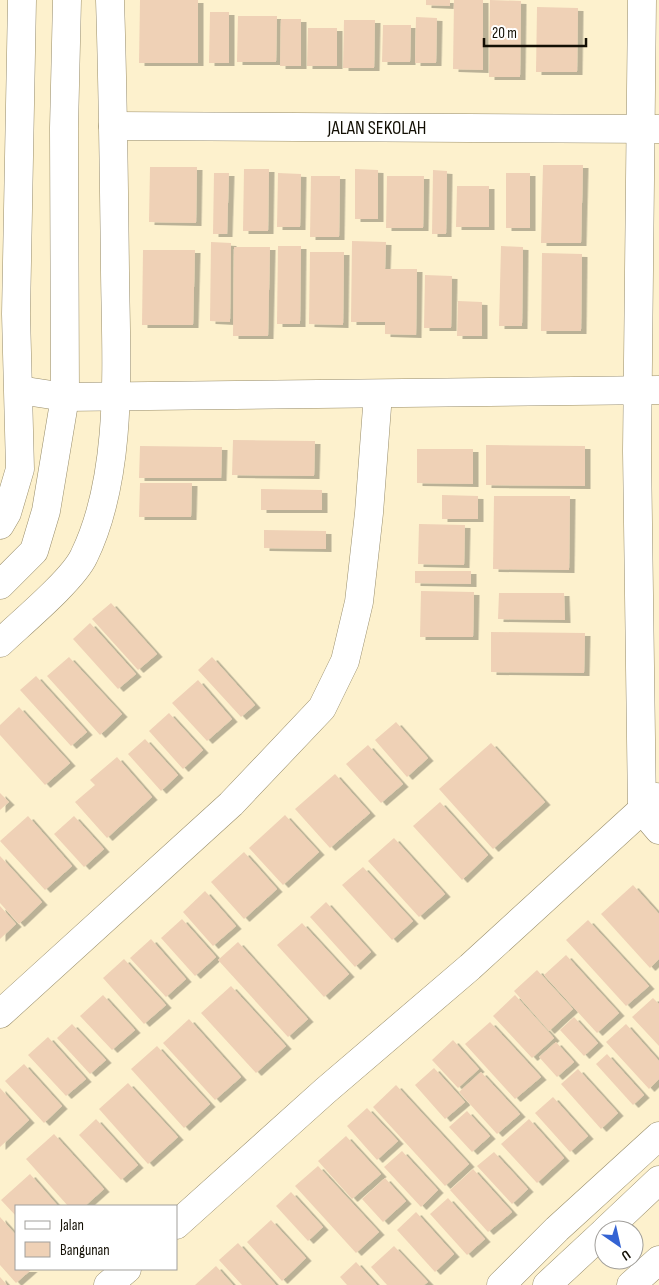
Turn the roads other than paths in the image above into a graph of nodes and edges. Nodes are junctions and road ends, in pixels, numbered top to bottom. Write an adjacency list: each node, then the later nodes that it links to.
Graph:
1 (22, 0): 7 (street)
2 (67, 0): 11 (street)
3 (110, 0): 5 (street)
4 (642, 0): 6 (street)
5 (114, 126): 6 (street, JALAN SEKOLAH); 10 (street)
6 (650, 129): 8 (street)
7 (19, 390): 11 (street); 12 (street)
8 (649, 391): 9 (street); 15 (street)
9 (378, 394): 10 (street); 16 (street)
10 (116, 396): 11 (street); 14 (street)
11 (65, 397): 13 (street)
12 (0, 525)
13 (0, 586)
14 (0, 643)
15 (653, 811): 20 (street)
16 (0, 1014)
17 (659, 1136): 25 (street)
18 (659, 1180): 19 (street)
19 (617, 1220)
20 (178, 1222)
21 (594, 1241): 26 (street)
22 (659, 1260): 27 (street)
23 (126, 1270): 24 (street)
24 (108, 1285)
25 (501, 1285)
26 (547, 1285)
27 (631, 1285)

